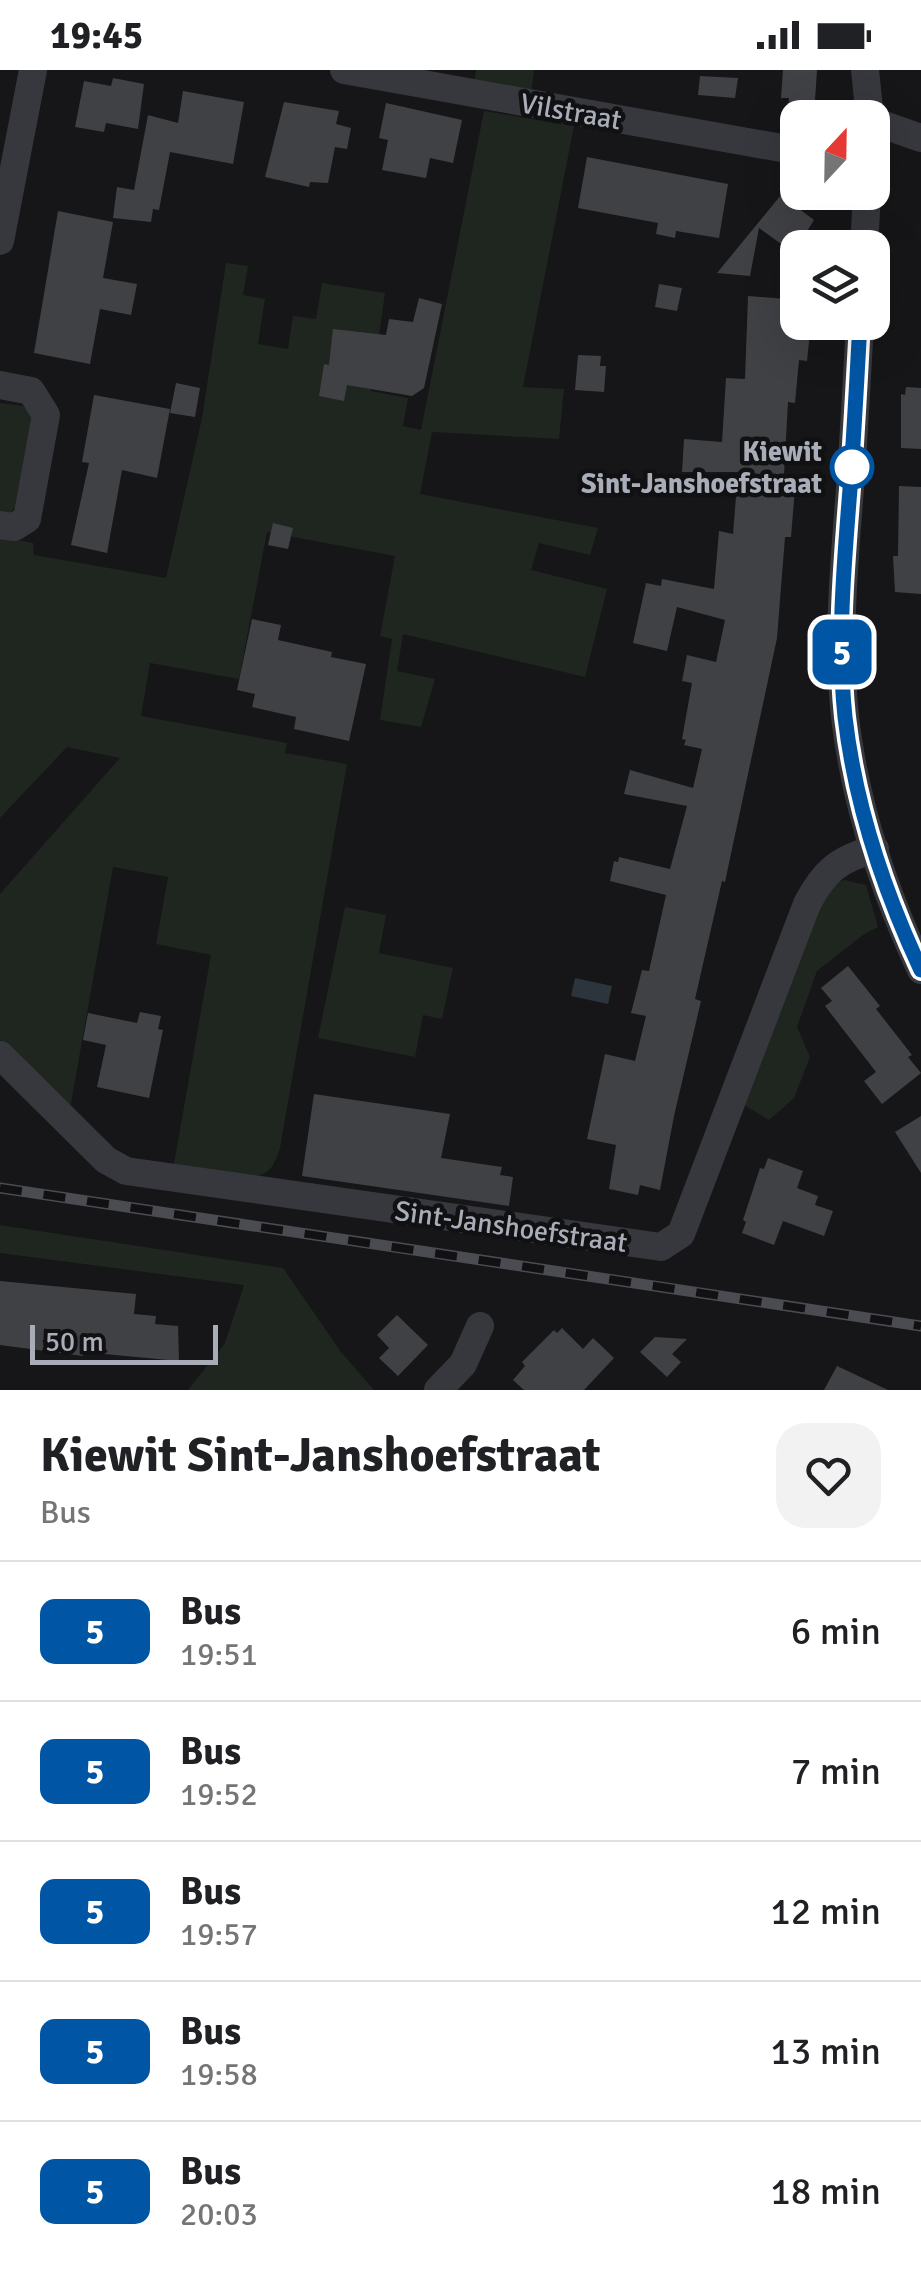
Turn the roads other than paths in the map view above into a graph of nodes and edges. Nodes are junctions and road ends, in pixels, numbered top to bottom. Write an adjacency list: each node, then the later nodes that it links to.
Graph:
1 (33, 70): 8 (street)
2 (344, 70): 7 (street, Vilstraat)
3 (865, 70): 4 (street)
4 (869, 100)
5 (890, 126): 6 (street)
6 (921, 138)
7 (780, 148)
8 (0, 241)
9 (859, 340): 12 (street)
10 (0, 385): 11 (street)
11 (0, 526)
12 (875, 848): 13 (street); 14 (street, Sint-Janshoefstraat)
13 (921, 970)
14 (0, 1055)
15 (480, 1326): 16 (street)
16 (438, 1390)

